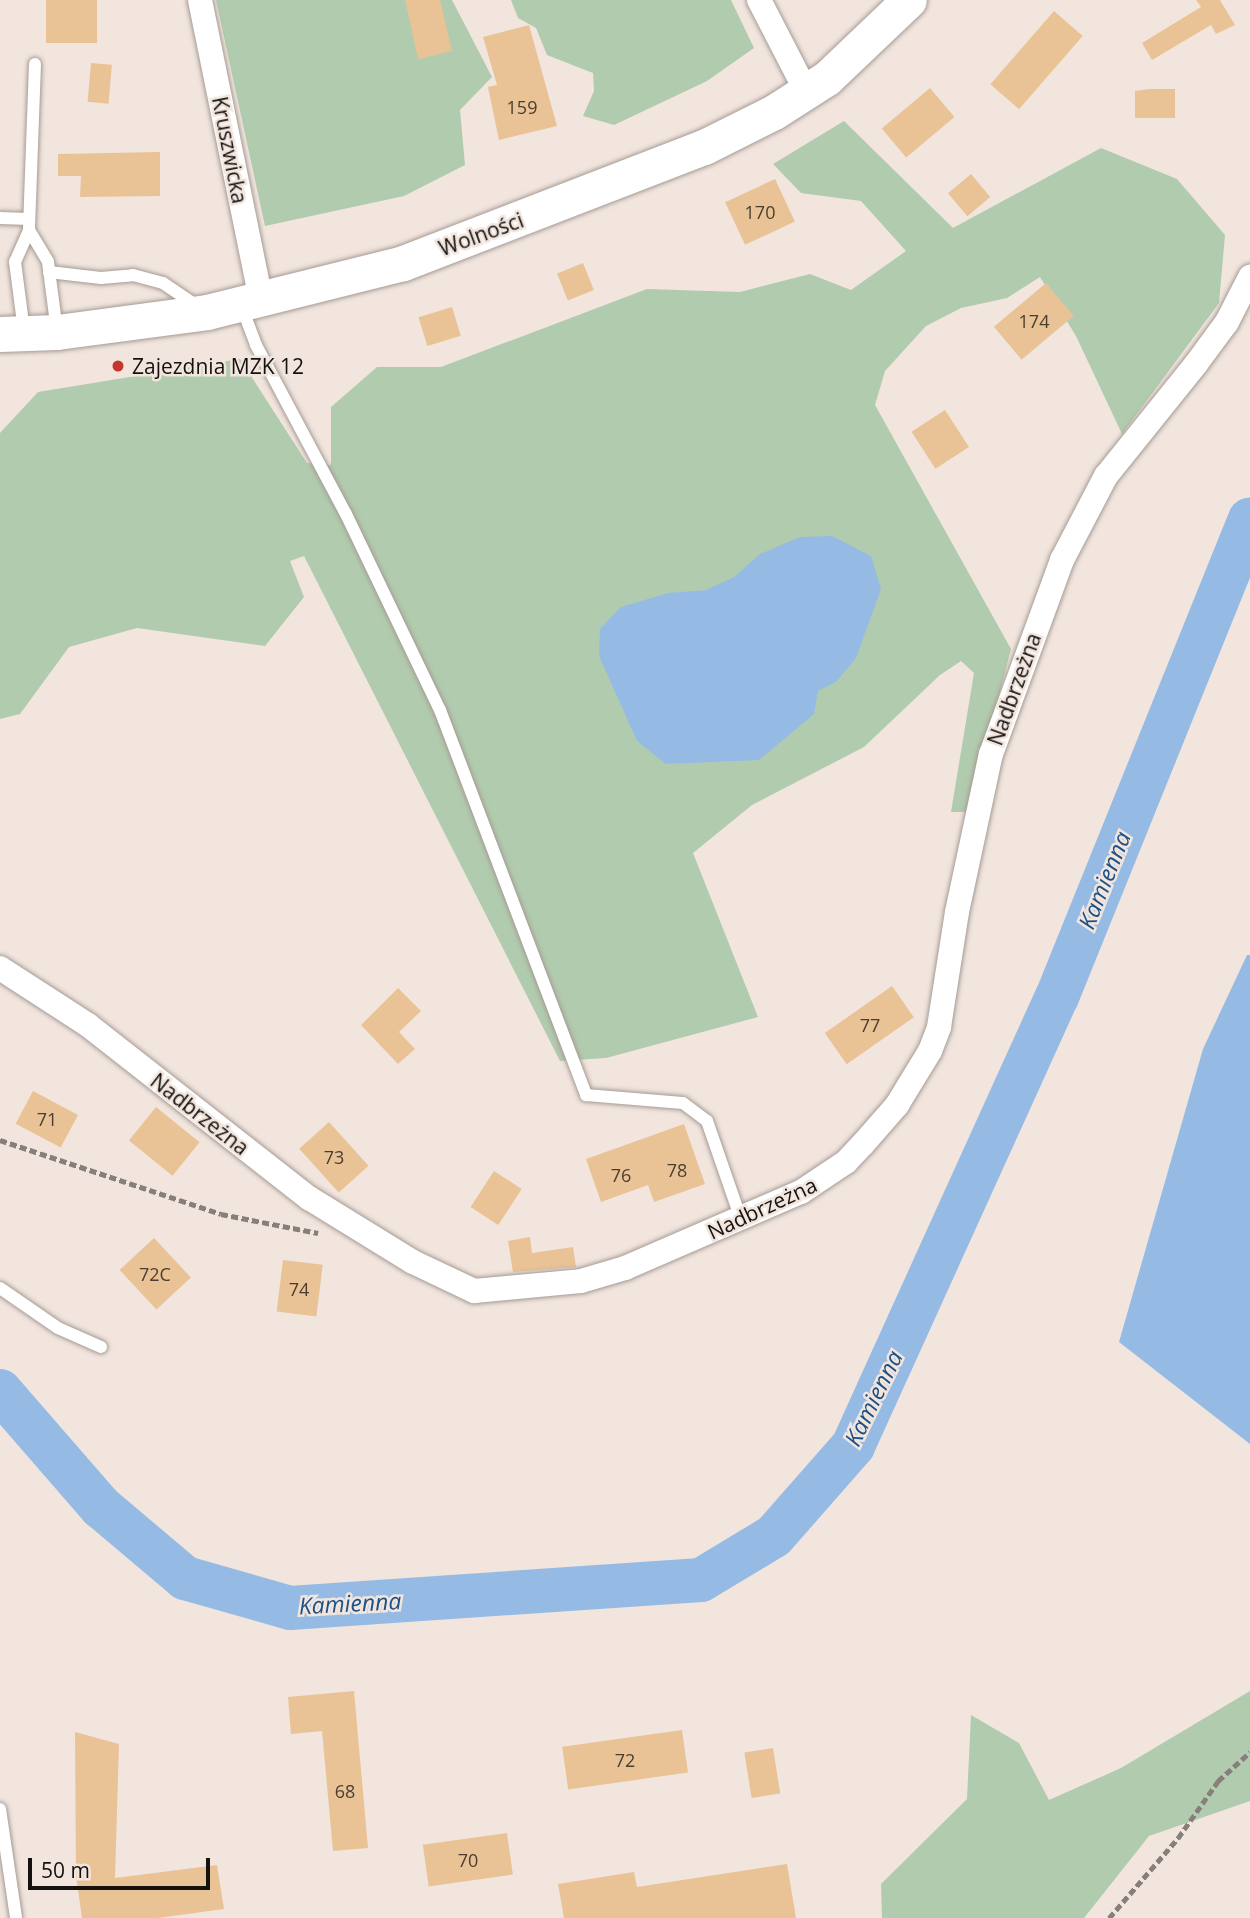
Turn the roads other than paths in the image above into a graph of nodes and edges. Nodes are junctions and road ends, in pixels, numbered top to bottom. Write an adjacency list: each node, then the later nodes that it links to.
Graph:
1 (200, 0): 10 (street, Kruszwicka)
2 (759, 0): 5 (street)
3 (909, 0): 5 (street, Wolności)
4 (34, 64): 7 (lane)
5 (807, 93): 10 (street, Wolności)
6 (0, 218): 7 (lane)
7 (29, 225): 8 (lane); 12 (lane)
8 (49, 272): 11 (lane); 12 (lane)
9 (1250, 277): 14 (street, Nadbrzeżna)
10 (251, 302): 11 (street, Wolności); 14 (lane)
11 (207, 312): 12 (street, Wolności)
12 (27, 333)
13 (0, 968): 14 (street, Nadbrzeżna)
14 (741, 1219)
15 (0, 1288): 16 (lane)
16 (101, 1347)
17 (0, 1809): 18 (lane)
18 (16, 1918)

